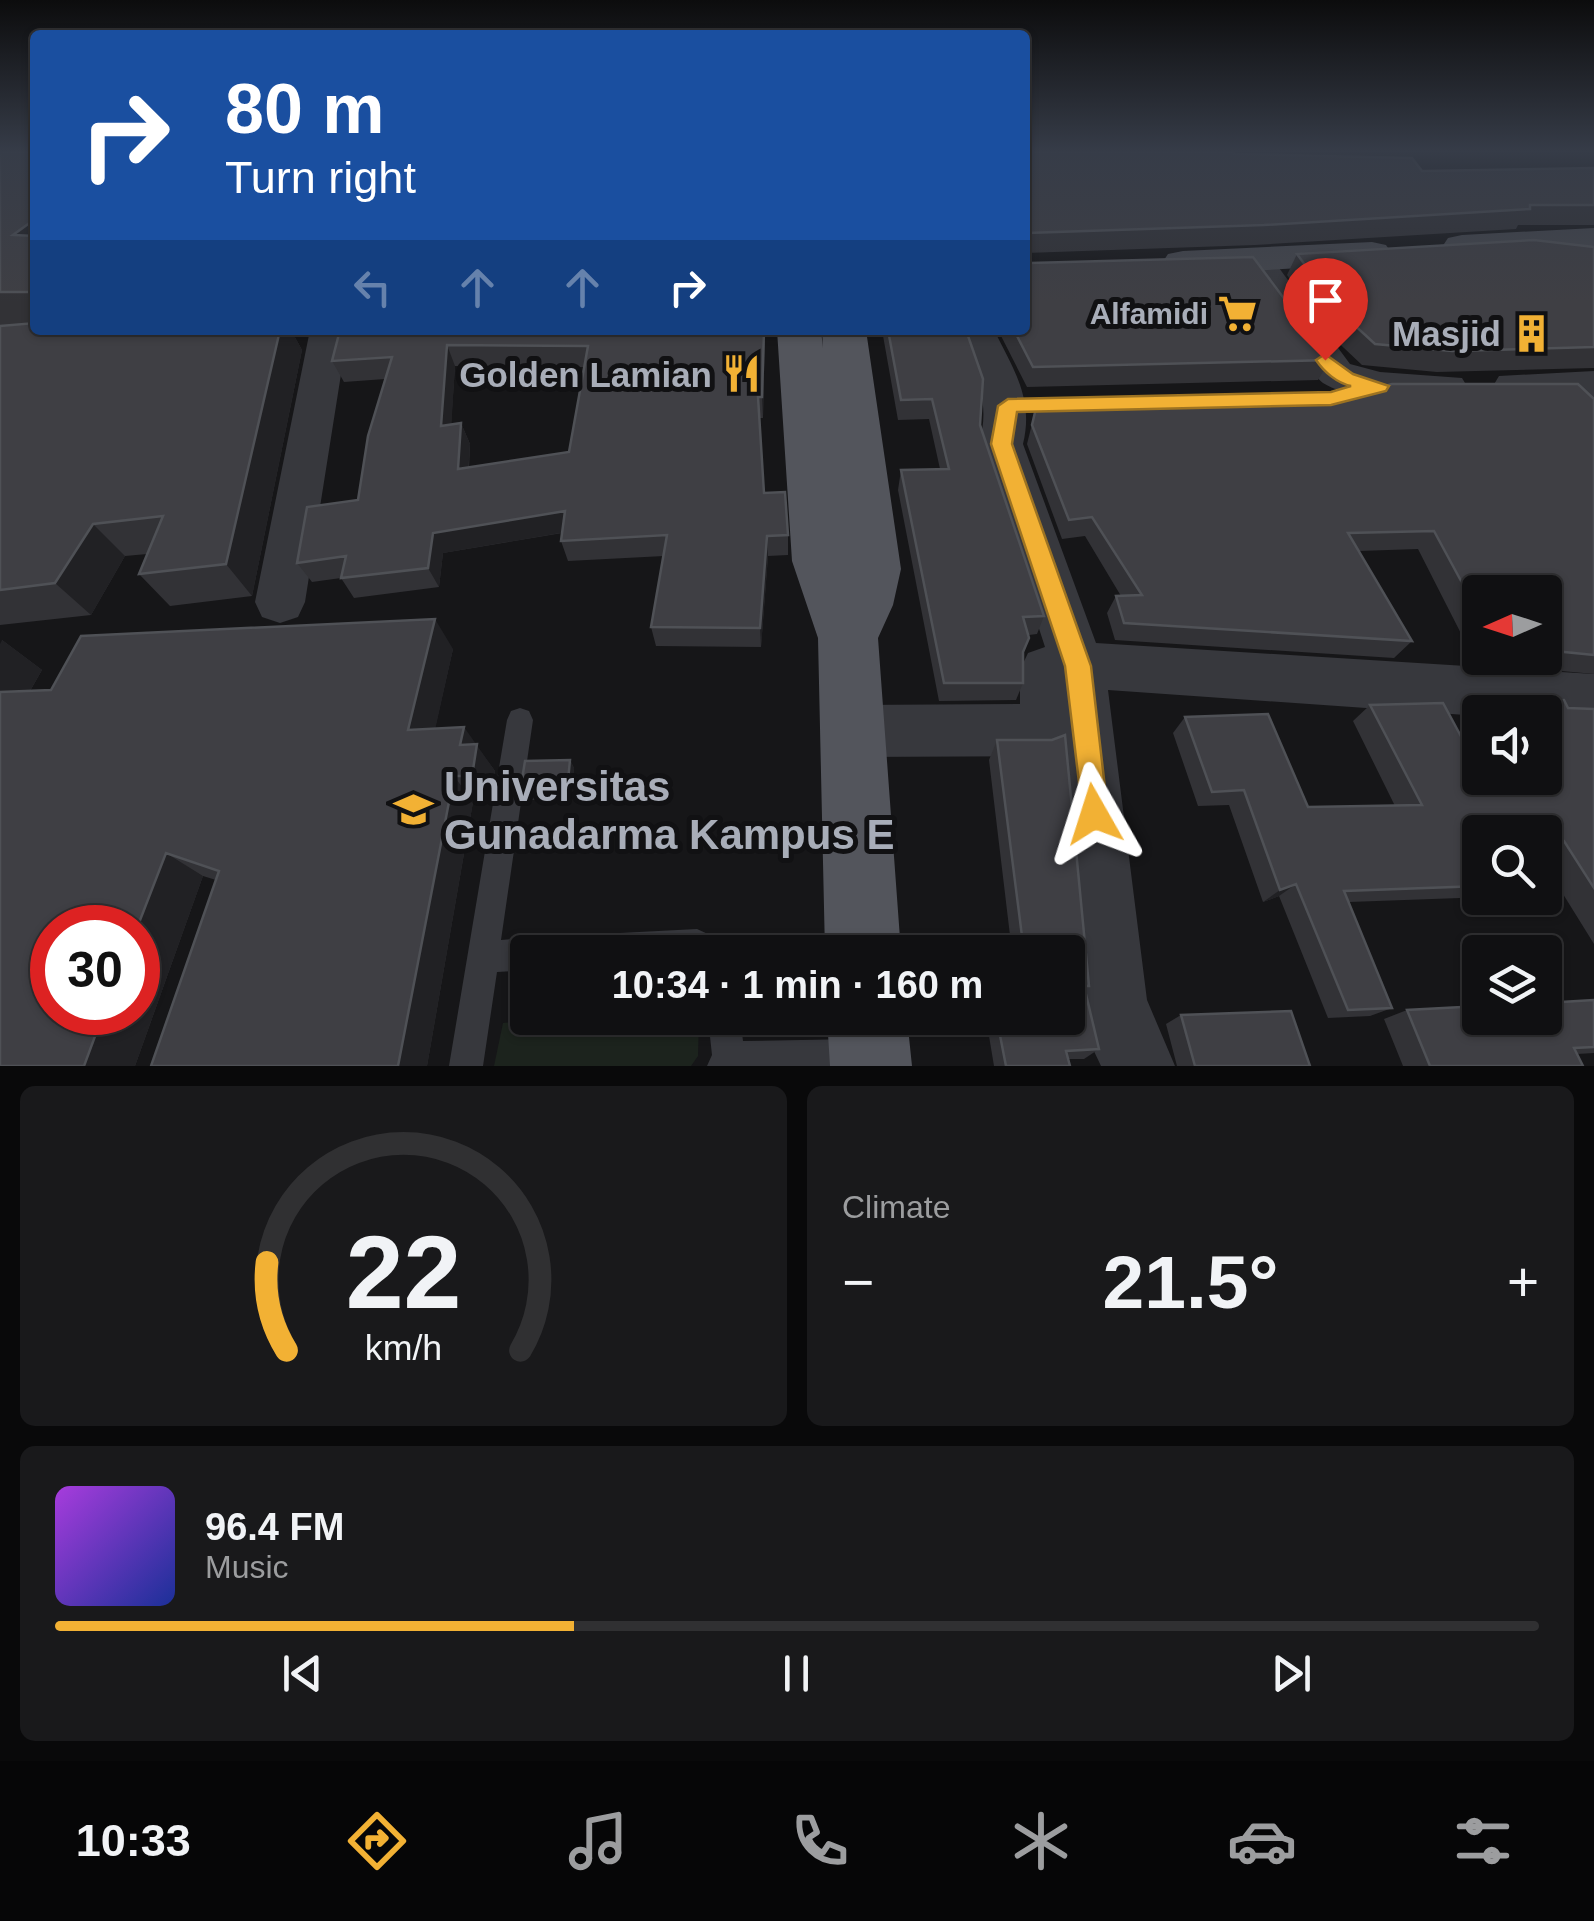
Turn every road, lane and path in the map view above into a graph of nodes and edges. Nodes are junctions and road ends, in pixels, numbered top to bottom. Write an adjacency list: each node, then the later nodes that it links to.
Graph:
1 (1594, 240): 2 (main road)
2 (1254, 261): 3 (main road); 8 (street)
3 (1140, 264)
4 (329, 335): 10 (street)
5 (836, 335): 14 (main road)
6 (978, 335): 11 (street)
7 (1594, 385): 8 (street)
8 (1379, 386): 9 (street)
9 (1314, 399)
10 (280, 602)
11 (1078, 666): 12 (street); 14 (street); 22 (street)
12 (1594, 699)
13 (520, 720): 17 (lane)
14 (853, 731): 15 (main road)
15 (862, 935)
16 (510, 955): 17 (lane)
17 (483, 957): 21 (lane)
18 (725, 1035): 20 (lane)
19 (869, 1047): 20 (lane)
20 (726, 1062)
21 (466, 1066)
22 (1139, 1066)

